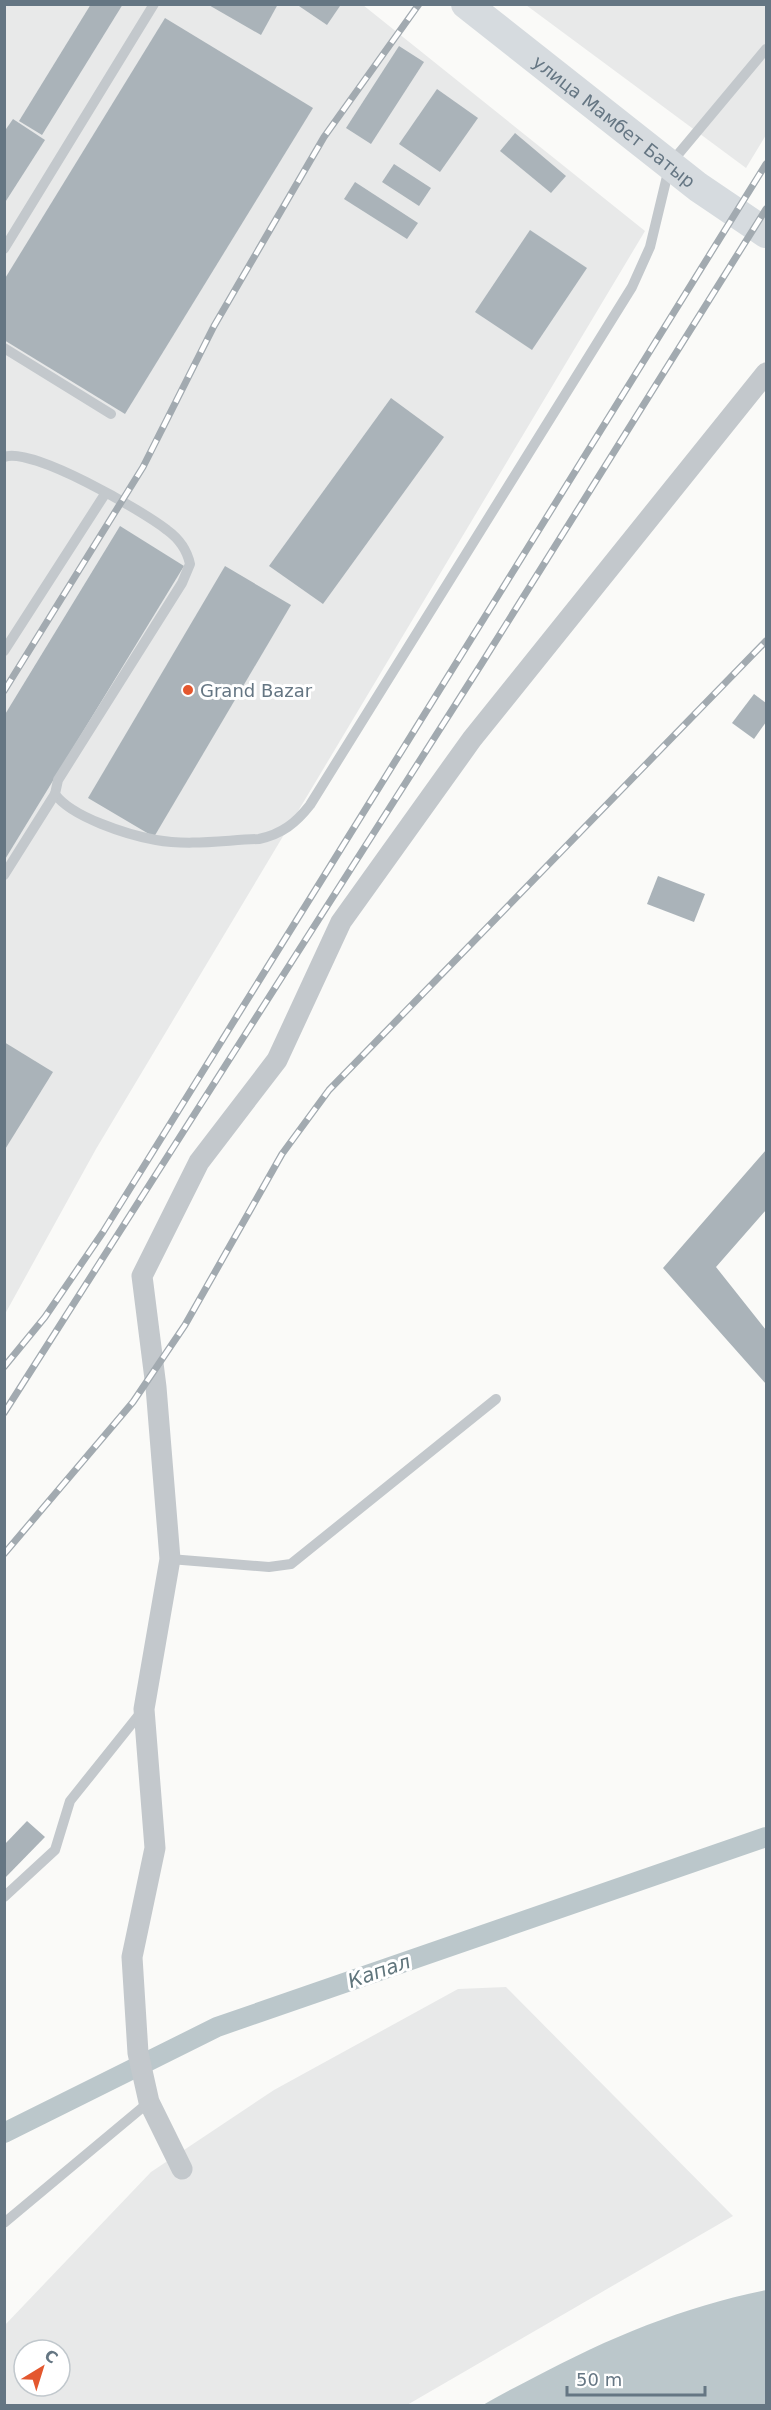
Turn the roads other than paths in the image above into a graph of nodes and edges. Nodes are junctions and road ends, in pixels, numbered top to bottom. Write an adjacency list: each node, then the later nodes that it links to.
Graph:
1 (154, 4): 6 (lane)
2 (466, 4): 4 (main road, улица Мамбет Батыр)
3 (766, 50): 4 (lane)
4 (670, 164): 5 (main road, улица Мамбет Батыр); 13 (lane)
5 (766, 233)
6 (4, 249)
7 (4, 348): 9 (lane)
8 (766, 373): 16 (street)
9 (111, 414)
10 (4, 457): 11 (lane)
11 (105, 494): 12 (lane); 13 (lane)
12 (4, 651)
13 (55, 794): 14 (lane)
14 (4, 875)
15 (496, 1399): 16 (lane)
16 (170, 1559): 17 (street)
17 (144, 1709): 18 (lane); 19 (street)
18 (4, 1897)
19 (149, 2102): 20 (street); 21 (lane)
20 (182, 2169)
21 (4, 2223)

